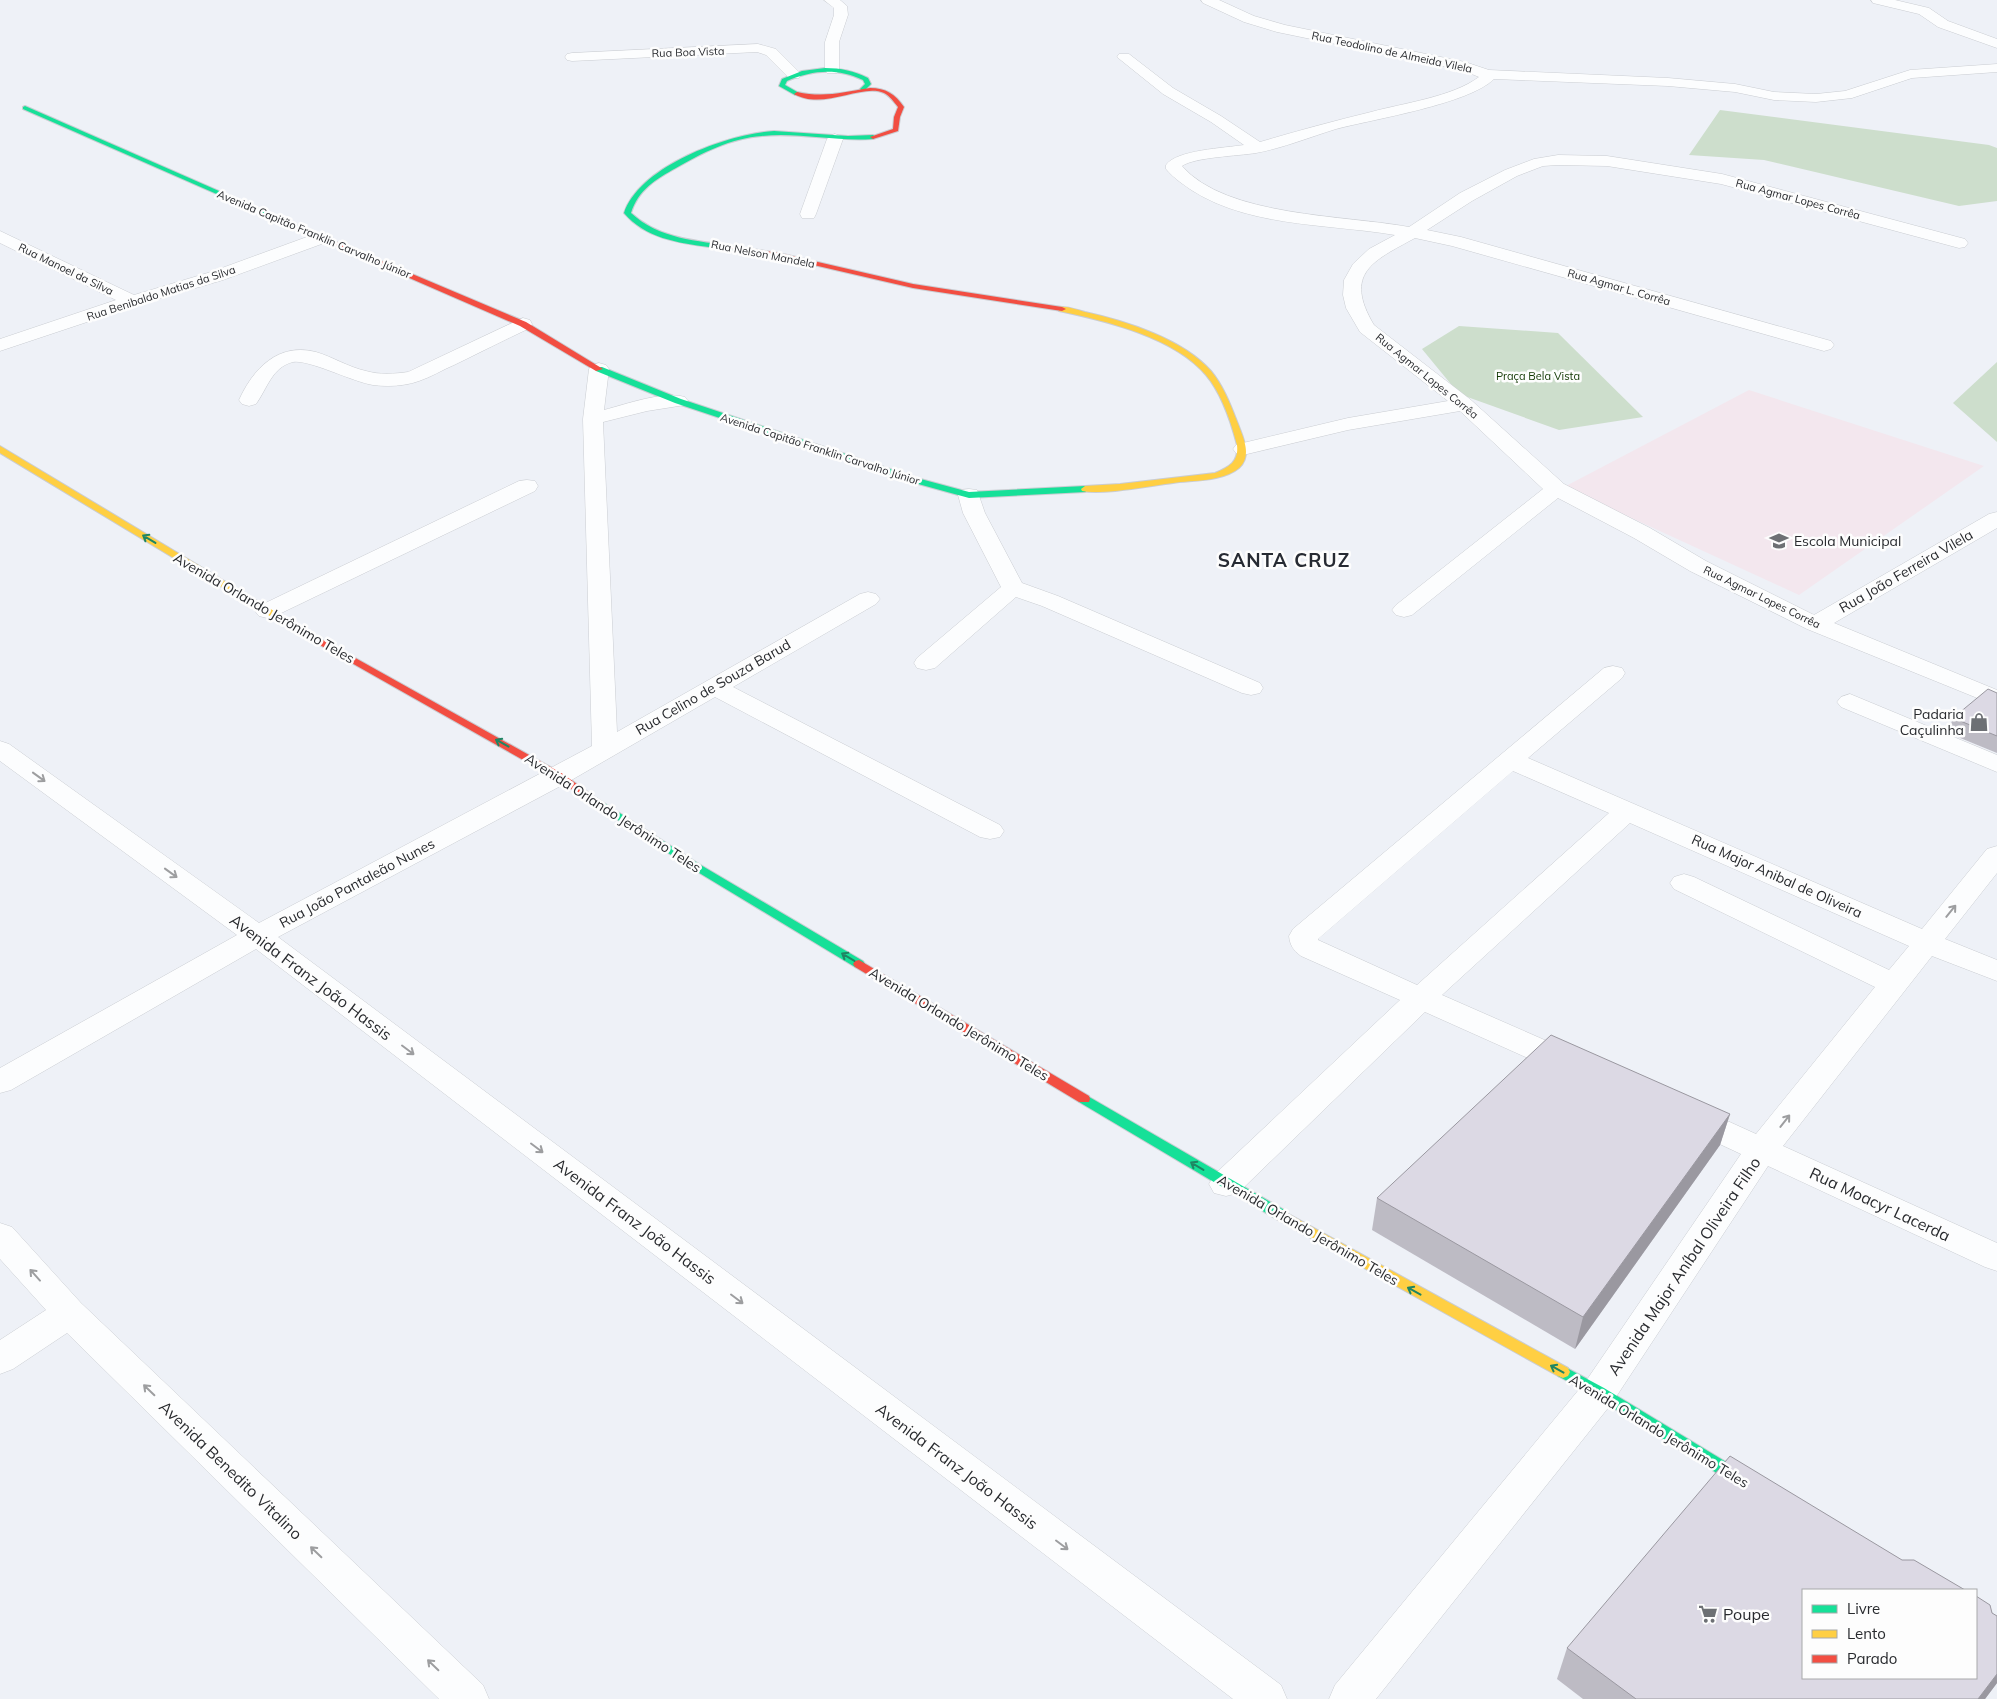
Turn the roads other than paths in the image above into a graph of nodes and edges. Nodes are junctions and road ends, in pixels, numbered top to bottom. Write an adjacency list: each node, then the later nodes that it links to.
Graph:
1 (831, 0): 8 (street)
2 (1208, 0): 9 (street, Rua Teodolino de Almeida Vilela)
3 (1878, 0): 4 (street)
4 (1997, 44)
5 (572, 57): 10 (street, Rua Boa Vista)
6 (1124, 57): 14 (street)
7 (1997, 68): 9 (street)
8 (832, 70): 10 (street); 11 (street)
9 (1486, 74): 14 (street, Rua Teodolino de Almeida Vilela)
10 (794, 75): 11 (street, Rua Nelson Mandela)
11 (863, 89): 13 (street, Rua Nelson Mandela)
12 (25, 108): 18 (street, Avenida Capitão Franklin Carvalho Júnior)
13 (835, 139): 15 (street); 29 (street, Rua Nelson Mandela)
14 (1258, 148): 16 (street, Rua Teodolino de Almeida Vilela)
15 (808, 214)
16 (1413, 232): 19 (street, Rua Agmar Lopes Corrêa); 22 (street, Rua Agmar L. Corrêa); 27 (street, Rua Agmar Lopes Corrêa)
17 (0, 236): 20 (street, Rua Manoel da Silva)
18 (321, 238): 20 (street, Rua Benibaldo Matias da Silva); 21 (street, Avenida Capitão Franklin Carvalho Júnior)
19 (1958, 244)
20 (132, 301): 23 (street, Rua Benibaldo Matias da Silva)
21 (523, 324): 24 (street, Avenida Capitão Franklin Carvalho Júnior); 25 (street)
22 (1824, 344)
23 (0, 345)
24 (599, 369): 26 (street, Avenida Capitão Franklin Carvalho Júnior); 28 (street)
25 (249, 400)
26 (678, 401): 28 (street); 33 (street, Avenida Capitão Franklin Carvalho Júnior)
27 (1464, 404): 29 (street); 32 (street, Rua Agmar Lopes Corrêa)
28 (593, 418): 46 (street)
29 (1242, 446): 33 (street, Avenida Capitão Franklin Carvalho Júnior)
30 (0, 449): 38 (street, Avenida Orlando Jerônimo Teles, one-way to 30)
31 (527, 486): 38 (street)
32 (1556, 489): 37 (street); 39 (street, Rua Agmar Lopes Corrêa)
33 (969, 495): 35 (street)
34 (1997, 519): 39 (street, Rua João Ferreira Vilela)
35 (1013, 588): 40 (street); 43 (street)
36 (868, 598): 42 (street, Rua Celino de Souza Barud)
37 (1404, 610)
38 (267, 611): 50 (street, Avenida Orlando Jerônimo Teles, one-way to 38)
39 (1815, 624): 44 (street, Rua Agmar Lopes Corrêa)
40 (926, 663)
41 (1613, 673): 48 (street)
42 (714, 686): 46 (street, Rua Celino de Souza Barud); 52 (street)
43 (1251, 688)
44 (1997, 699)
45 (1850, 702): 49 (street)
46 (605, 748): 50 (street, Rua Celino de Souza Barud)
47 (0, 749): 55 (street, Avenida Franz João Hassis, one-way to 55)
48 (1510, 760): 51 (street, Rua Major Anibal de Oliveira); 59 (street)
49 (1997, 764)
50 (560, 776): 55 (street, Rua João Pantaleão Nunes); 64 (street, Avenida Orlando Jerônimo Teles, one-way to 50)
51 (1628, 810): 56 (street, Rua Major Anibal de Oliveira); 59 (street)
52 (990, 831)
53 (1997, 855): 56 (street, Avenida Major Aníbal Oliveira Filho, one-way to 53)
54 (1684, 883): 58 (street)
55 (257, 936): 61 (street, Rua João Pantaleão Nunes); 72 (street, Avenida Franz João Hassis, one-way to 72)
56 (1926, 942): 57 (street, Rua Major Anibal de Oliveira); 58 (street, Avenida Major Aníbal Oliveira Filho)
57 (1997, 971)
58 (1894, 984): 63 (street, Avenida Major Aníbal Oliveira Filho, one-way to 58)
59 (1422, 998): 60 (street); 64 (street)
60 (1594, 1074)
61 (0, 1082)
62 (1665, 1106): 63 (street, Rua Moacyr Lacerda)
63 (1762, 1149): 66 (street, Rua Moacyr Lacerda); 69 (street, Avenida Major Aníbal Oliveira Filho)
64 (1226, 1184): 69 (street, Avenida Orlando Jerônimo Teles, one-way to 64)
65 (0, 1236): 67 (street, Avenida Benedito Vitalino, one-way to 65)
66 (1997, 1258)
67 (69, 1313): 68 (street); 71 (street, Avenida Benedito Vitalino, one-way to 67)
68 (0, 1359)
69 (1599, 1392): 70 (street, Avenida Orlando Jerônimo Teles); 73 (street, Avenida Major Aníbal Oliveira Filho)
70 (1760, 1492)
71 (468, 1699)
72 (1266, 1699)
73 (1350, 1699)

